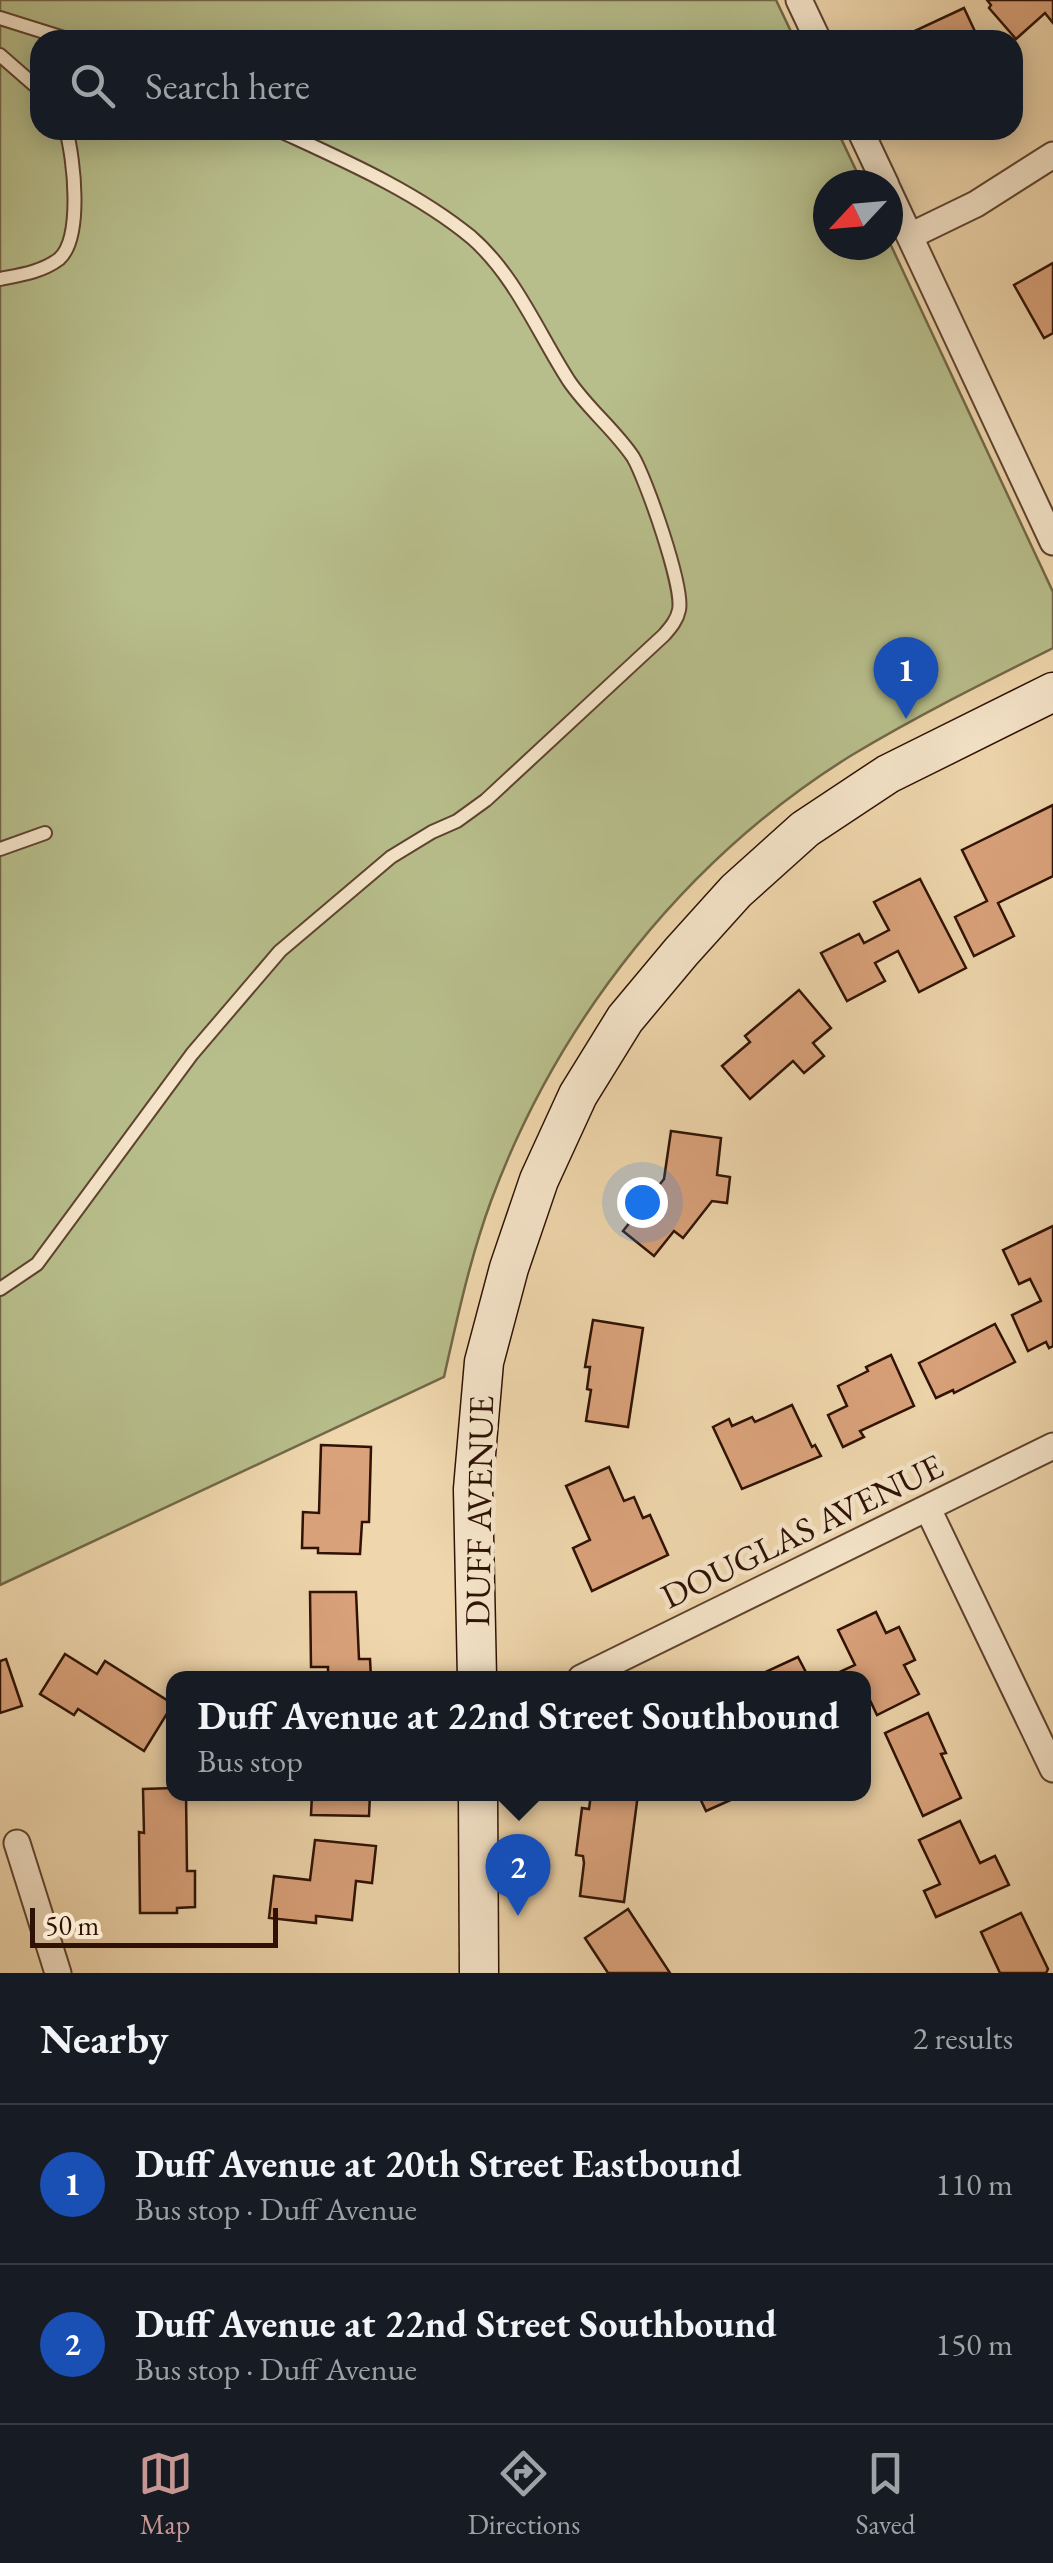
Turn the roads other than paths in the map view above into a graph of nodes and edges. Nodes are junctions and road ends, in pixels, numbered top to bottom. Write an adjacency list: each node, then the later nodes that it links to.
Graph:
1 (799, 0): 4 (street)
2 (0, 18): 3 (lane)
3 (38, 30)
4 (813, 30)
5 (0, 55): 6 (lane)
6 (30, 81)
7 (69, 140): 14 (lane)
8 (299, 140): 19 (lane)
9 (865, 140): 11 (street)
10 (1053, 155): 13 (street)
11 (879, 170)
12 (903, 221): 13 (street)
13 (910, 236): 15 (street)
14 (0, 279)
15 (1053, 542)
16 (1053, 692): 22 (main road, DUFF AVENUE)
17 (45, 833): 18 (lane)
18 (0, 849)
19 (0, 1289)
20 (1053, 1446): 21 (street, DOUGLAS AVENUE)
21 (928, 1509): 23 (street, DOUGLAS AVENUE); 24 (street)
22 (477, 1671)
23 (595, 1671)
24 (1053, 1769)
25 (478, 1801): 28 (main road)
26 (16, 1844): 27 (street)
27 (58, 1973)
28 (479, 1973)

